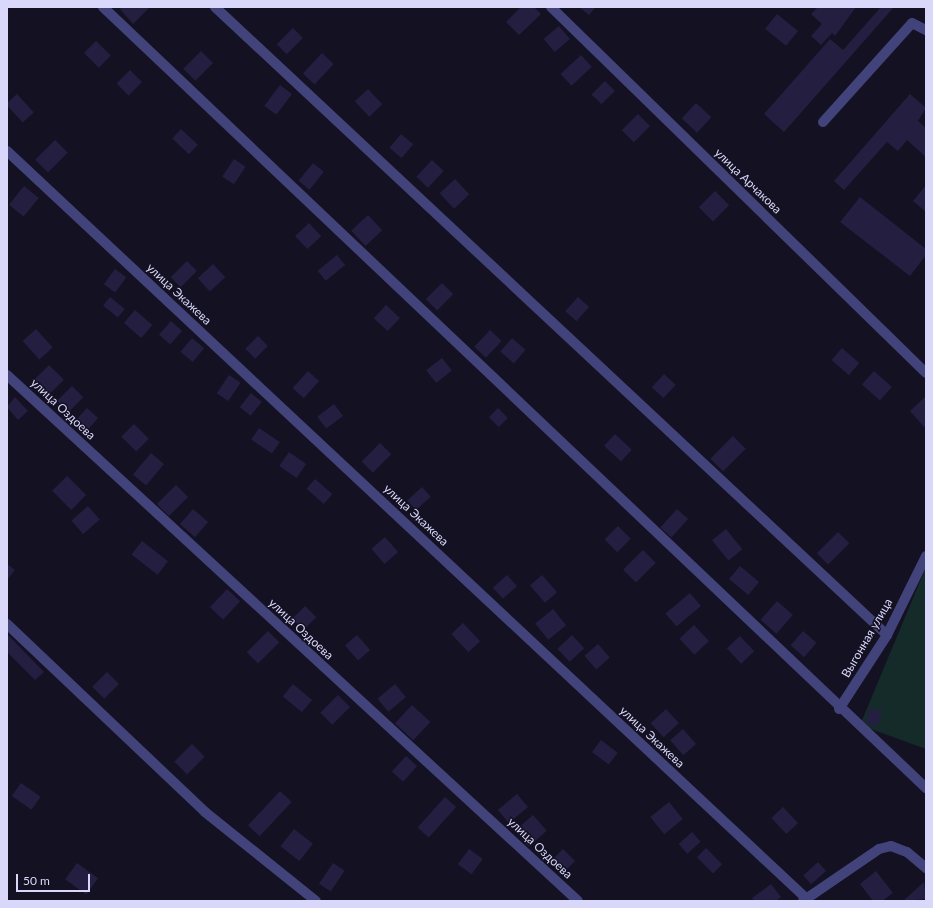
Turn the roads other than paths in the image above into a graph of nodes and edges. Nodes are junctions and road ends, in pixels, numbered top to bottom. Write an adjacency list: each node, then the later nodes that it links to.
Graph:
1 (103, 7): 12 (street)
2 (215, 7): 11 (street)
3 (551, 7): 7 (street, улица Арчакова)
4 (926, 30): 5 (street)
5 (823, 122)
6 (7, 151): 15 (street, улица Экажева)
7 (926, 373)
8 (7, 375): 17 (street, улица Оздоева)
9 (926, 556): 11 (street, Выгонная улица)
10 (7, 624): 16 (street)
11 (887, 635): 12 (street, Выгонная улица)
12 (839, 709): 13 (street)
13 (926, 788)
14 (922, 865): 15 (street)
15 (805, 900)
16 (316, 901)
17 (578, 901)

